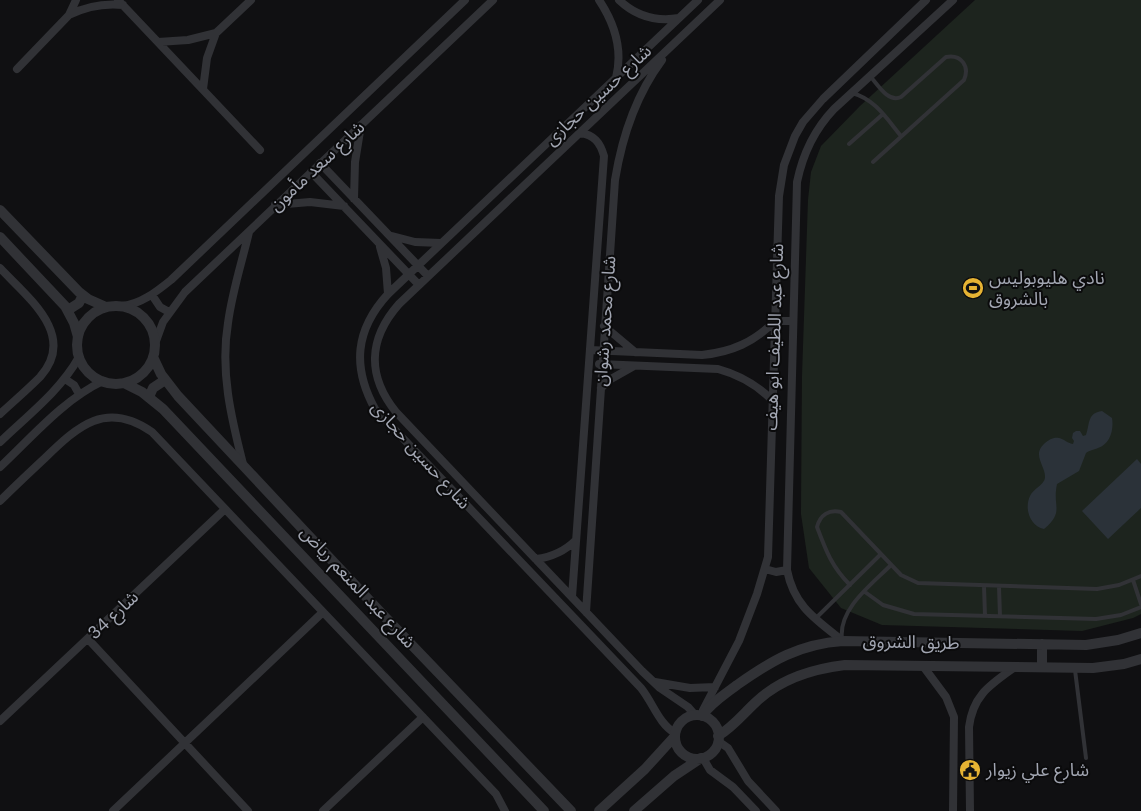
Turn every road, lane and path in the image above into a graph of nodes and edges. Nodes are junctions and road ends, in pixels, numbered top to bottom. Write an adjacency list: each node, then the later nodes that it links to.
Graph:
1 (76, 0): 13 (street)
2 (251, 0): 16 (street)
3 (465, 0): 49 (street, شارع سعد مأمون)
4 (493, 0): 25 (street, شارع سعد مأمون)
5 (599, 0): 21 (street)
6 (619, 0): 14 (street)
7 (698, 0): 12 (street, شارع حسين حجازى)
8 (720, 0): 15 (street, شارع حسين حجازى)
9 (926, 0): 54 (street, شارع عبد اللطيف ابو هيف)
10 (953, 0): 20 (street, شارع عبد اللطيف ابو هيف)
11 (120, 3): 13 (street); 17 (street)
12 (686, 11): 14 (street, شارع حسين حجازى); 15 (street)
13 (68, 15): 19 (street)
14 (679, 18): 21 (street, شارع حسين حجازى)
15 (697, 22): 18 (street, شارع حسين حجازى)
16 (216, 33): 17 (street); 22 (street)
17 (158, 42): 22 (street)
18 (673, 45): 26 (street, شارع حسين حجازى); 56 (street, شارع محمد رشوان)
19 (17, 69)
20 (870, 76): 23 (street, شارع عبد اللطيف ابو هيف); 27 (lane)
21 (616, 78): 41 (street, شارع حسين حجازى)
22 (203, 90): 29 (street)
23 (852, 92): 24 (lane); 55 (street, شارع عبد اللطيف ابو هيف)
24 (883, 114): 27 (lane); 28 (lane)
25 (361, 125): 31 (street, شارع سعد مأمون); 33 (street)
26 (580, 133): 45 (street, شارع حسين حجازى); 59 (street, شارع محمد رشوان)
27 (901, 136): 30 (lane)
28 (849, 144)
29 (260, 150)
30 (873, 162)
31 (320, 163): 32 (street, شارع سعد مأمون); 33 (street)
32 (312, 172): 34 (street, شارع سعد مأمون); 35 (street)
33 (354, 199): 38 (street)
34 (275, 205): 35 (street); 37 (street, شارع سعد مأمون)
35 (344, 206): 40 (street)
36 (0, 210): 48 (street)
37 (249, 231): 53 (street, شارع سعد مأمون); 77 (street)
38 (390, 236): 41 (street); 42 (street)
39 (0, 237): 52 (street)
40 (378, 242): 44 (street); 47 (street)
41 (441, 244): 42 (street, شارع حسين حجازى)
42 (418, 265): 44 (street, شارع حسين حجازى); 45 (street)
43 (0, 268): 75 (street)
44 (408, 274): 46 (street); 47 (street, شارع حسين حجازى)
45 (428, 276): 46 (street, شارع حسين حجازى)
46 (419, 285): 83 (street, شارع حسين حجازى)
47 (388, 294): 95 (street, شارع حسين حجازى)
48 (83, 295): 51 (street); 52 (street)
49 (152, 295): 50 (street, شارع سعد مأمون); 53 (street)
50 (122, 306): 51 (street); 58 (street)
51 (106, 307): 57 (street)
52 (68, 310): 57 (street)
53 (169, 312): 58 (street, شارع سعد مأمون)
54 (775, 321): 55 (street); 61 (street); 74 (street, شارع عبد اللطيف ابو هيف)
55 (793, 321): 86 (street, شارع عبد اللطيف ابو هيف)
56 (604, 326): 60 (street, شارع محمد رشوان); 61 (street)
57 (78, 337): 62 (street)
58 (155, 344): 63 (street)
59 (590, 350): 60 (street); 64 (street, شارع محمد رشوان)
60 (603, 351): 61 (street); 65 (street, شارع محمد رشوان)
61 (635, 352)
62 (80, 357): 67 (street); 69 (street)
63 (153, 357): 68 (street, شارع عبد المنعم رياض); 70 (street)
64 (589, 363): 65 (street); 81 (street, شارع محمد رشوان)
65 (602, 364): 66 (street); 71 (street, شارع محمد رشوان)
66 (636, 365): 71 (street); 74 (street)
67 (65, 379): 72 (street); 76 (street)
68 (165, 380): 73 (street); 77 (street, شارع عبد المنعم رياض)
69 (103, 381): 70 (street); 72 (street)
70 (124, 383): 73 (street, شارع عبد المنعم رياض)
71 (600, 388): 97 (street, شارع محمد رشوان)
72 (79, 394): 78 (street)
73 (149, 397): 102 (street, شارع عبد المنعم رياض)
74 (772, 400): 85 (street, شارع عبد اللطيف ابو هيف)
75 (0, 414)
76 (0, 442)
77 (243, 466): 98 (street, شارع عبد المنعم رياض)
78 (0, 467)
79 (0, 501): 80 (street)
80 (226, 509): 96 (street); 104 (street, شارع 34)
81 (576, 540): 83 (street); 93 (street, شارع محمد رشوان)
82 (881, 554): 84 (lane); 89 (lane); 89 (lane)
83 (536, 559): 93 (street, شارع حسين حجازى)
84 (891, 565): 90 (lane); 92 (lane)
85 (764, 569): 86 (street); 113 (street, شارع عبد اللطيف ابو هيف)
86 (787, 570): 101 (street, شارع عبد اللطيف ابو هيف)
87 (1141, 576): 88 (lane)
88 (1133, 580): 91 (lane); 94 (lane)
89 (850, 585): 101 (lane)
90 (984, 586): 91 (lane); 99 (lane)
91 (999, 587): 100 (lane)
92 (865, 592): 99 (lane); 105 (lane)
93 (574, 600): 95 (street); 97 (street, شارع حسين حجازى)
94 (1141, 606): 100 (lane)
95 (567, 611): 117 (street, شارع حسين حجازى)
96 (323, 612): 115 (street); 119 (street)
97 (586, 612): 112 (street, شارع حسين حجازى)
98 (384, 616): 102 (street); 128 (street, شارع عبد المنعم رياض)
99 (984, 616): 100 (lane)
100 (1000, 616)
101 (815, 619): 105 (street, شارع عبد اللطيف ابو هيف)
102 (371, 629): 127 (street, شارع عبد المنعم رياض)
103 (1141, 633): 106 (street, طريق الشروق)
104 (88, 639): 116 (street, شارع 34); 119 (street)
105 (843, 641): 106 (street, طريق الشروق); 114 (street, طريق الشروق)
106 (1042, 644): 110 (street)
107 (1141, 659): 111 (street, طريق الشروق)
108 (923, 666): 109 (street, طريق الشروق); 118 (street, طريق الشروق); 132 (street)
109 (1015, 667): 110 (street, طريق الشروق); 133 (street)
110 (1042, 667): 111 (street, طريق الشروق)
111 (1074, 668): 121 (lane)
112 (652, 681): 113 (street); 114 (street, شارع حسين حجازى)
113 (715, 687): 114 (street, شارع عبد اللطيف ابو هيف)
114 (699, 716): 117 (street); 118 (street)
115 (423, 717): 125 (street); 126 (street)
116 (0, 721)
117 (675, 735): 120 (street); 129 (street)
118 (718, 738): 120 (street); 131 (street)
119 (185, 743): 123 (street); 124 (street)
120 (702, 758): 122 (street); 130 (street)
121 (1086, 758)
122 (636, 810)
123 (113, 811)
124 (248, 811)
125 (324, 811)
126 (505, 811)
127 (544, 811)
128 (571, 811)
129 (599, 811)
130 (756, 811)
131 (776, 811)
132 (954, 811)
133 (970, 811)

